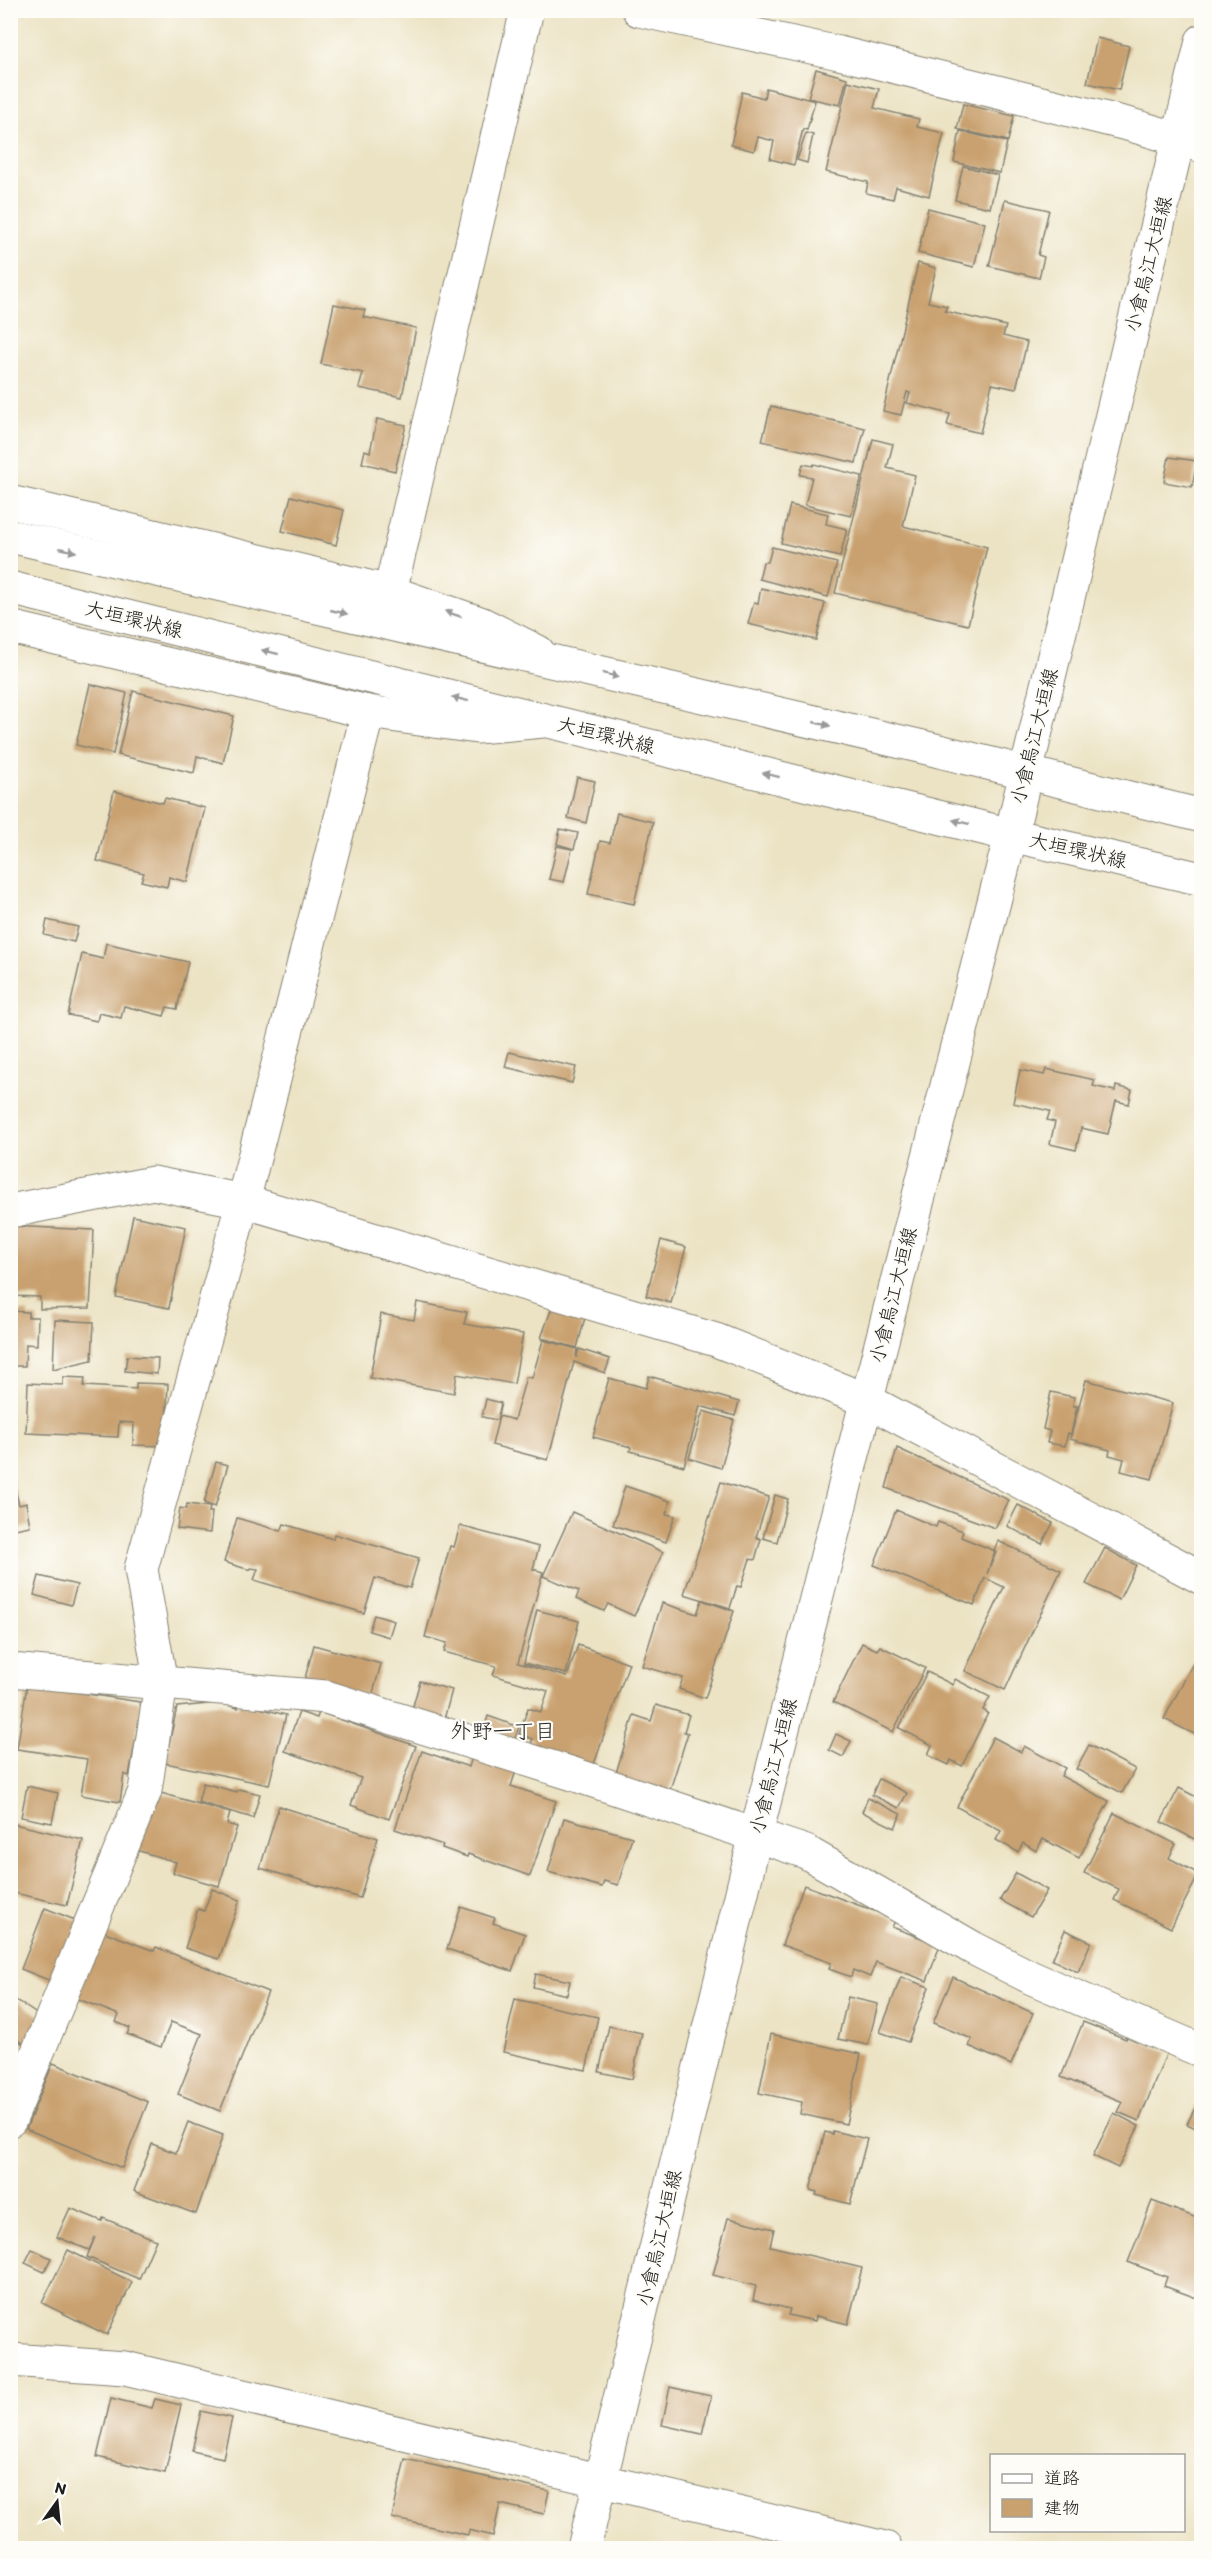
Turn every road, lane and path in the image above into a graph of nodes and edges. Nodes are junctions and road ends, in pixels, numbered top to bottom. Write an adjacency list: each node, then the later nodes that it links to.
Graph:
1 (527, 10): 8 (street)
2 (639, 10): 4 (street)
3 (1202, 41): 4 (street, 小倉烏江大垣線)
4 (1190, 142): 13 (street, 小倉烏江大垣線)
5 (10, 502): 8 (street)
6 (10, 536): 10 (street, one-way to 10)
7 (10, 588): 12 (street, 大垣環状線, one-way to 7)
8 (390, 592): 10 (street, one-way to 8)
9 (10, 627): 11 (street)
10 (563, 664): 13 (street, one-way to 13)
11 (368, 712): 12 (street); 17 (street)
12 (549, 721): 15 (street, 大垣環状線, one-way to 12)
13 (1025, 773): 14 (street); 15 (street, 小倉烏江大垣線)
14 (1202, 816)
15 (1011, 835): 16 (street, 大垣環状線); 19 (street, 小倉烏江大垣線)
16 (1202, 879)
17 (243, 1202): 18 (street); 19 (street); 22 (street)
18 (10, 1211)
19 (866, 1400): 20 (street); 23 (street, 小倉烏江大垣線)
20 (1202, 1578)
21 (10, 1670): 22 (street)
22 (161, 1683): 23 (street); 25 (street)
23 (756, 1834): 24 (street); 27 (street, 小倉烏江大垣線)
24 (1202, 2051)
25 (10, 2120)
26 (10, 2361): 27 (street)
27 (601, 2480): 28 (street, 小倉烏江大垣線); 29 (street)
28 (584, 2548)
29 (885, 2548)

